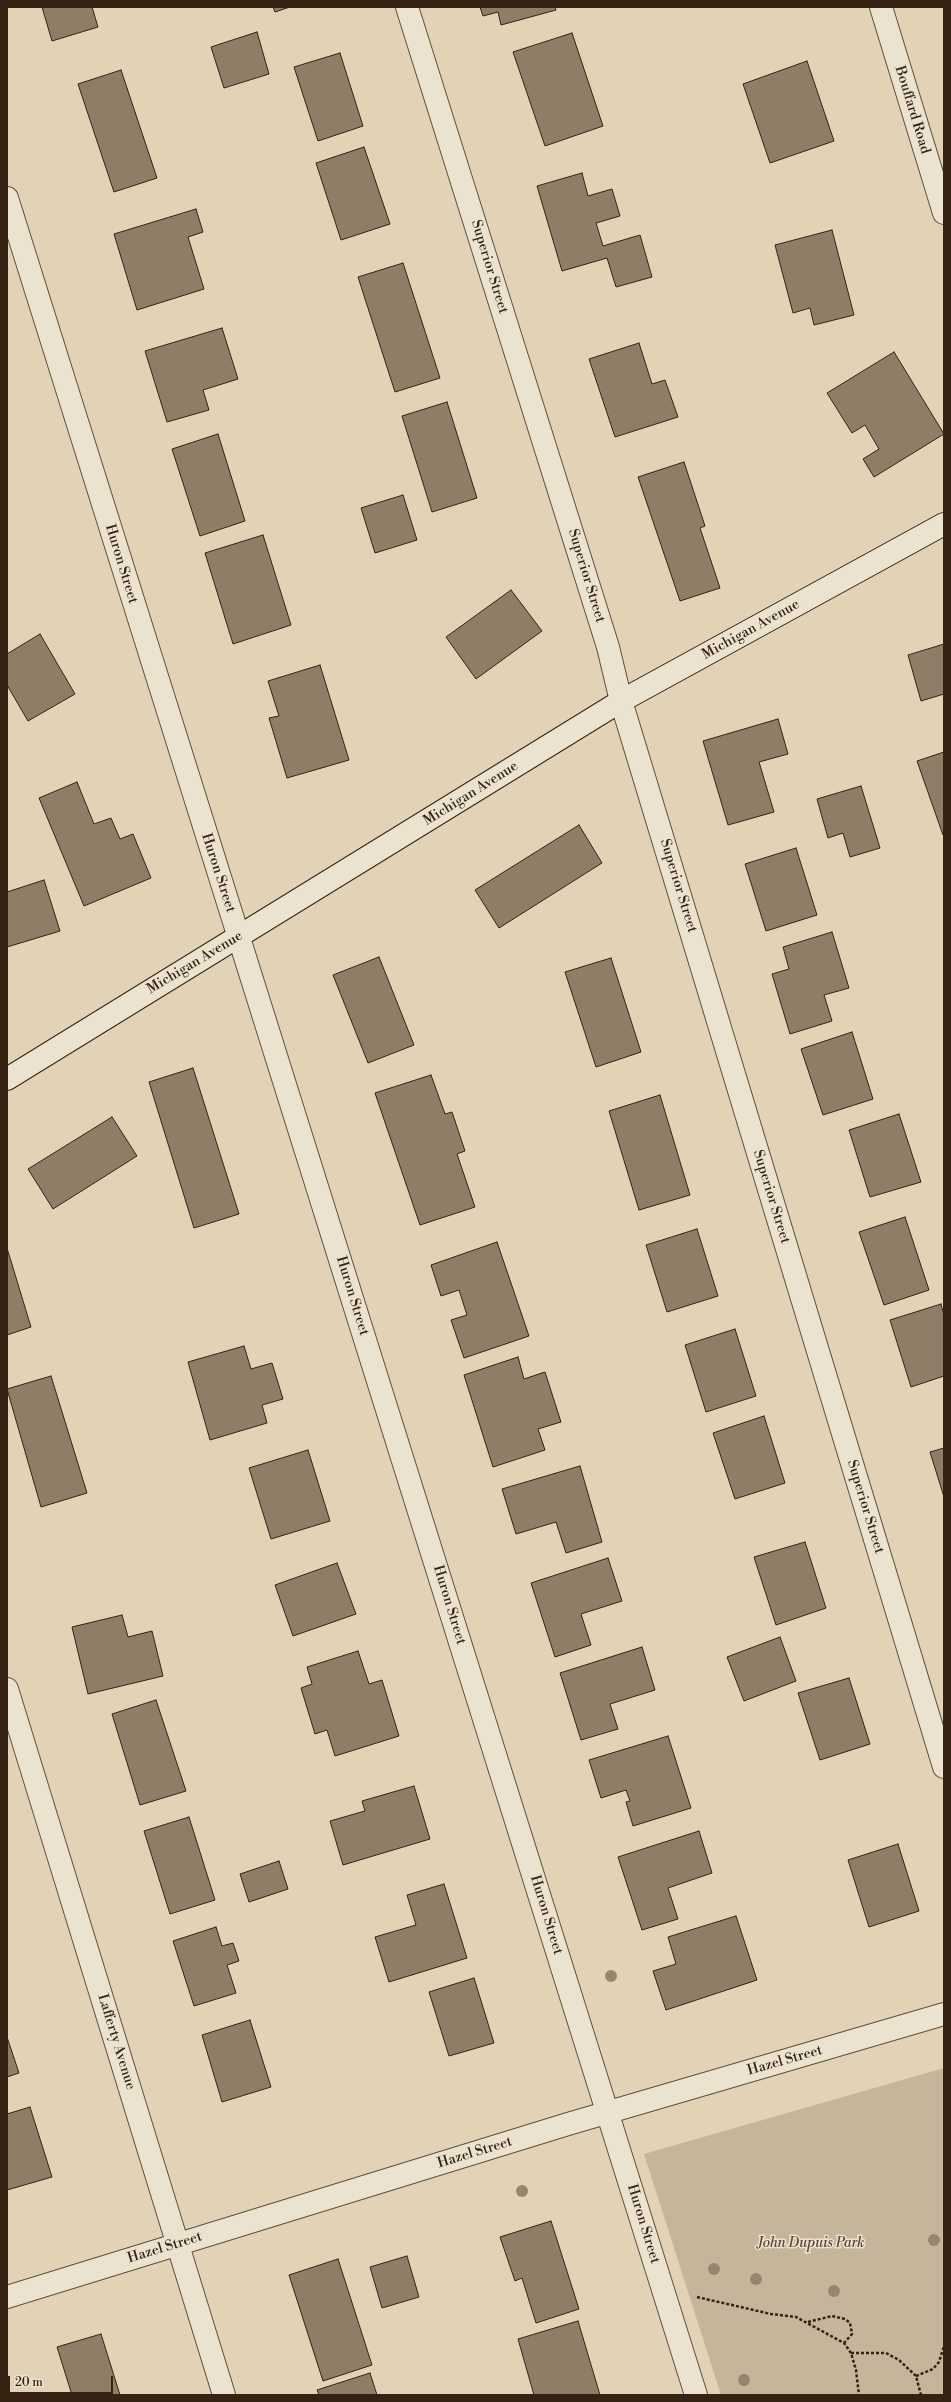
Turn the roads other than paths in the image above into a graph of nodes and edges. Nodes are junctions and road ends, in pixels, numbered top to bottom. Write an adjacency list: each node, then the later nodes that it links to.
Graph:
1 (407, 7): 6 (street, Superior Street)
2 (881, 7): 4 (street, Bouffard Road)
3 (7, 198): 7 (street, Huron Street)
4 (944, 213)
5 (944, 524): 6 (street, Michigan Avenue)
6 (621, 701): 7 (street, Michigan Avenue); 10 (street, Superior Street)
7 (239, 937): 8 (street, Michigan Avenue); 12 (street, Huron Street)
8 (7, 1079)
9 (7, 1689): 13 (street, Lafferty Avenue)
10 (944, 1767)
11 (944, 2014): 12 (street, Hazel Street)
12 (608, 2112): 13 (street, Hazel Street); 16 (street, Huron Street)
13 (177, 2244): 14 (street, Hazel Street); 15 (street, Lafferty Avenue)
14 (7, 2297)
15 (224, 2395)
16 (696, 2395)

